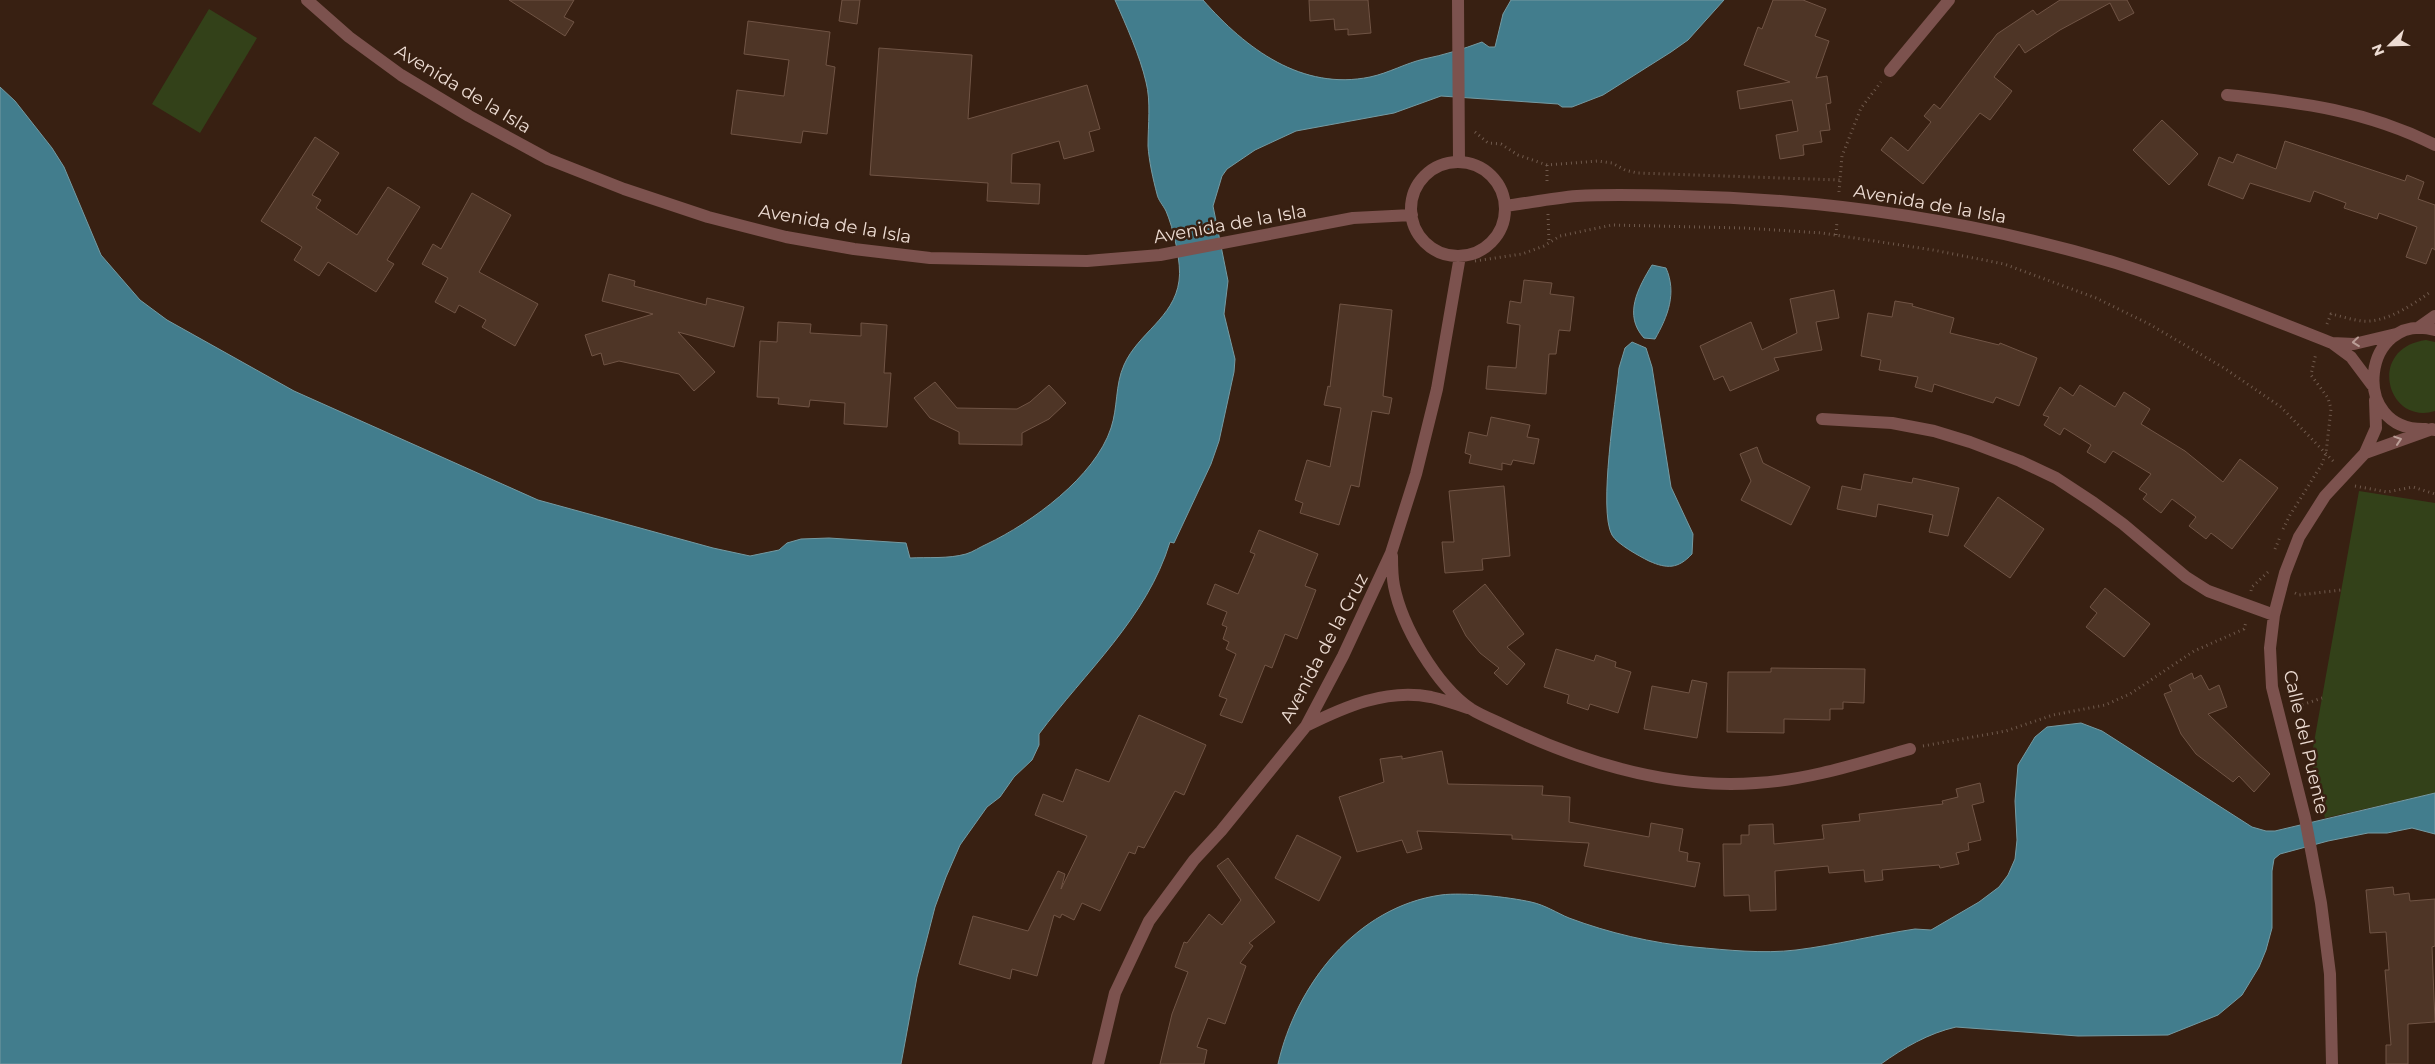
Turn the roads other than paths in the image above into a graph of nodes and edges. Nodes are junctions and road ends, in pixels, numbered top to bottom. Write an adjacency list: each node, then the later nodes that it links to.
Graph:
1 (307, 0): 9 (street, Avenida de la Isla)
2 (1458, 0): 7 (street)
3 (1949, 0): 4 (street)
4 (1890, 70)
5 (2227, 95): 6 (street)
6 (2435, 145)
7 (1458, 162): 8 (street); 9 (street)
8 (1505, 206): 10 (street); 15 (street, Avenida de la Isla)
9 (1412, 215): 10 (street)
10 (1460, 260): 20 (street, Avenida de la Cruz)
11 (2435, 316): 12 (street)
12 (2418, 328): 13 (street); 14 (street, Avenida de la Isla)
13 (2435, 330)
14 (2403, 332): 15 (street, Avenida de la Isla, one-way to 15); 16 (street)
15 (2327, 341): 16 (street, Avenida de la Isla)
16 (2373, 389): 18 (street, Avenida de la Isla); 19 (street, Calle del Puente)
17 (1822, 419): 21 (street)
18 (2434, 429): 19 (street, Calle del Puente, one-way to 18)
19 (2365, 453): 21 (street, Calle del Puente)
20 (1391, 553): 22 (street); 23 (street, Avenida de la Cruz)
21 (2274, 615): 26 (street, Calle del Puente)
22 (1471, 709): 23 (street); 24 (street)
23 (1306, 726): 25 (street, Avenida de la Cruz)
24 (1910, 749)
25 (1098, 1064)
26 (2332, 1064)

